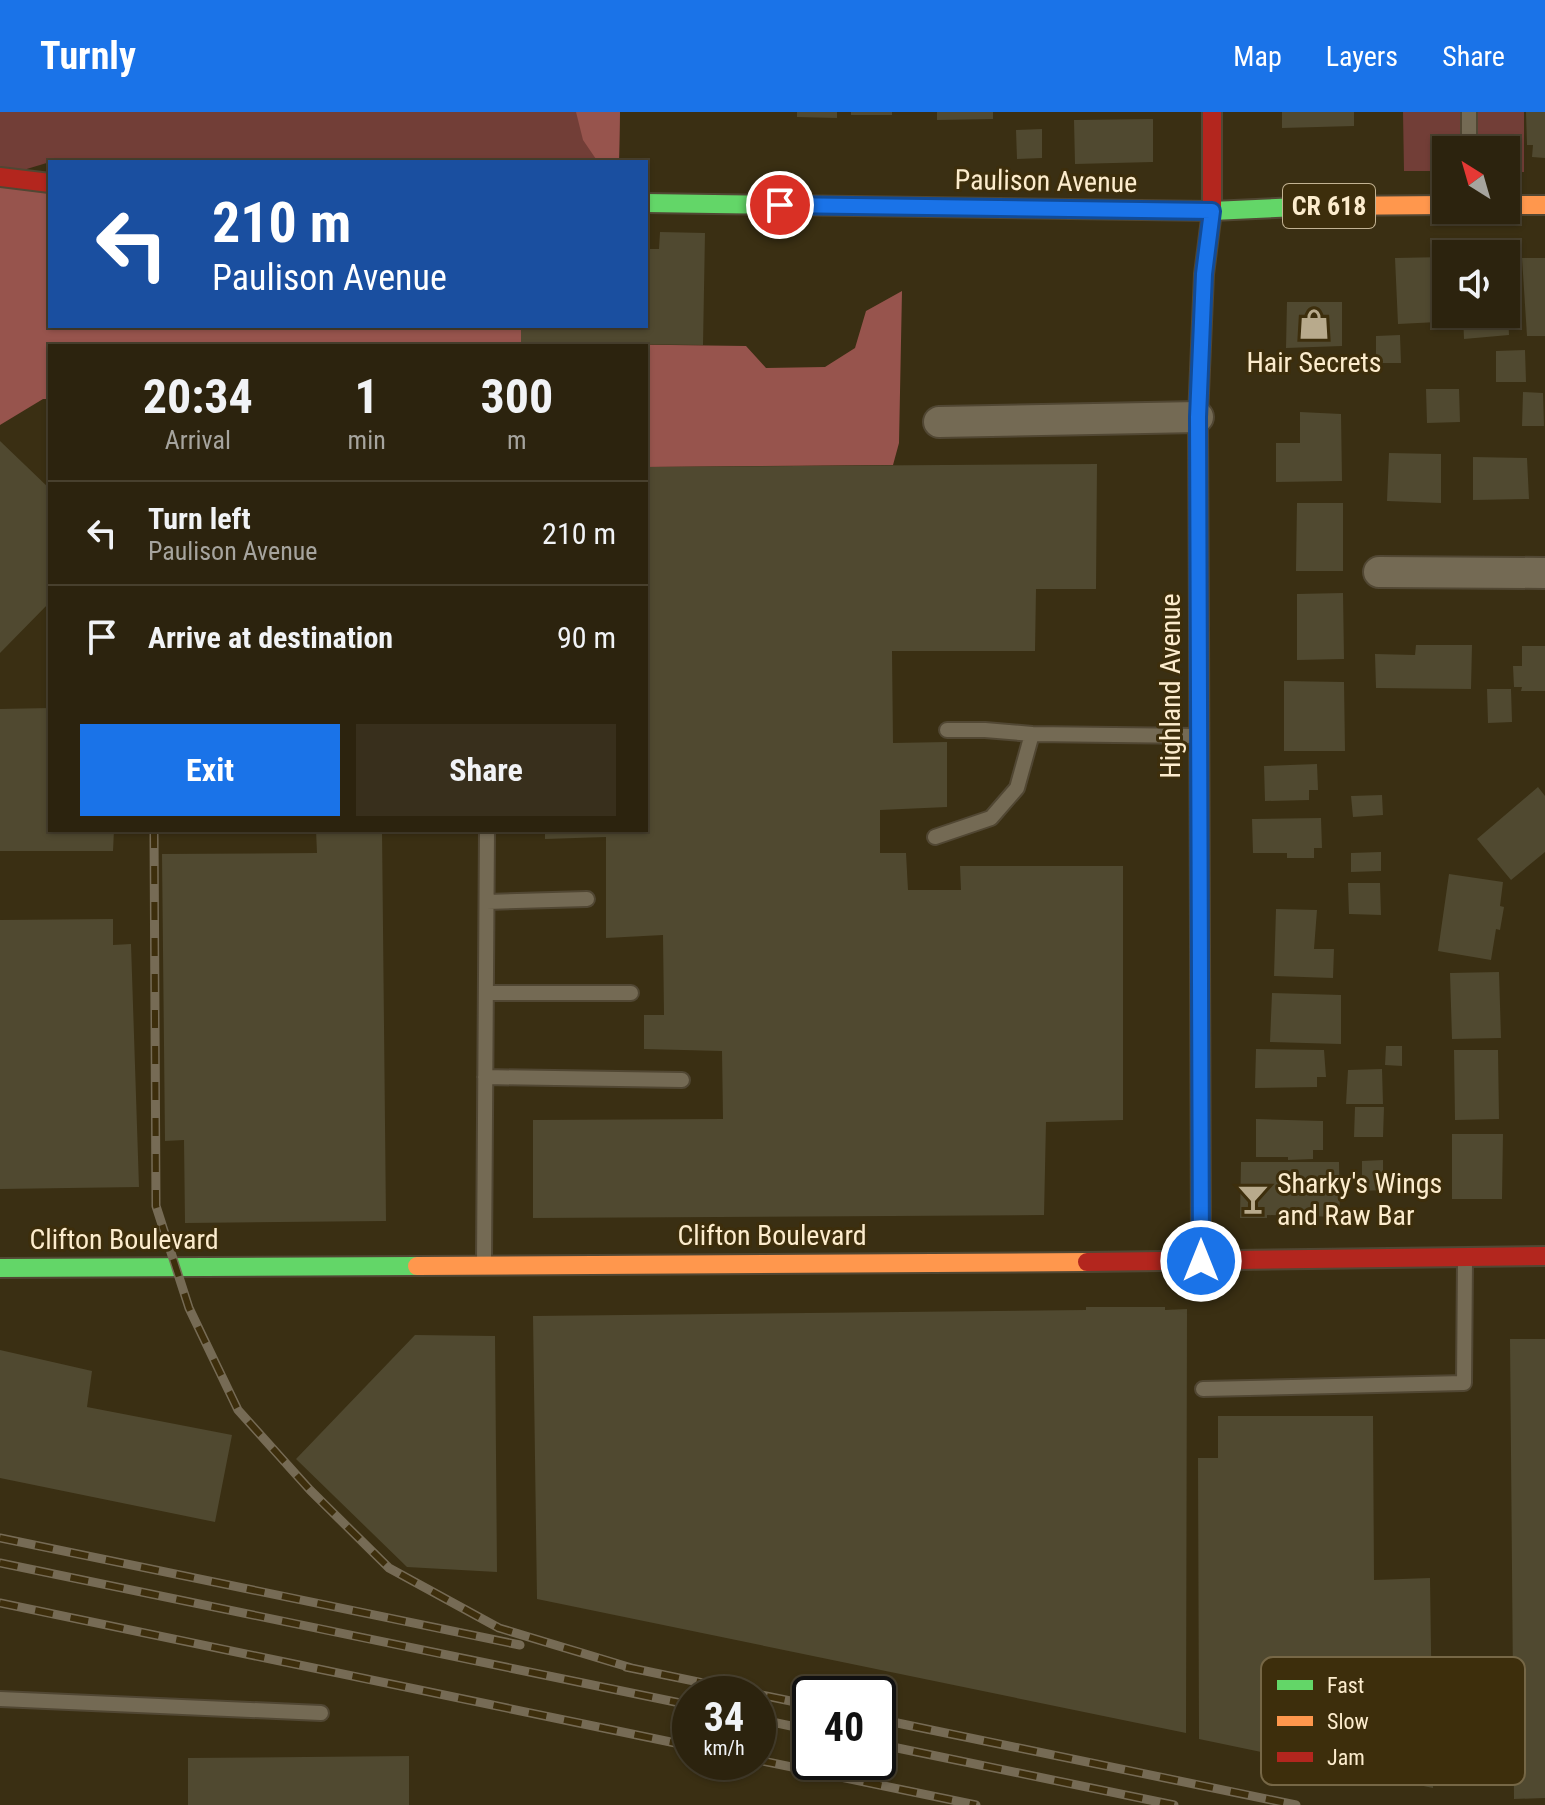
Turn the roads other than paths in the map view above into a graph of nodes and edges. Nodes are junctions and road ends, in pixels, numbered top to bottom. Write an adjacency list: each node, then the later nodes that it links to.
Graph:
1 (1212, 112): 10 (street, Highland Avenue)
2 (1469, 113): 3 (lane)
3 (1469, 136)
4 (0, 177): 5 (street)
5 (48, 183)
6 (648, 203): 10 (street, Paulison Avenue / CR 618)
7 (1432, 205): 10 (street, Paulison Avenue / CR 618)
8 (1520, 205): 9 (street)
9 (1545, 205)
10 (1212, 211): 11 (street, Highland Avenue)
11 (1198, 417): 12 (street); 17 (street, Highland Avenue)
12 (939, 422)
13 (1379, 572): 14 (street)
14 (1545, 573)
15 (947, 730): 16 (lane)
16 (1032, 734): 17 (lane); 19 (lane)
17 (1199, 736): 28 (street, Highland Avenue)
18 (487, 832): 21 (lane)
19 (935, 837)
20 (587, 899): 21 (lane)
21 (487, 902): 22 (lane)
22 (486, 993): 23 (lane); 24 (lane)
23 (631, 993)
24 (485, 1077): 25 (lane); 29 (lane)
25 (682, 1080)
26 (1545, 1256): 27 (street, Clifton Boulevard)
27 (1465, 1257): 28 (street, Clifton Boulevard); 31 (lane)
28 (1201, 1261): 29 (street, Clifton Boulevard)
29 (484, 1265): 30 (street, Clifton Boulevard)
30 (0, 1268)
31 (1203, 1389)
32 (0, 1699): 33 (lane)
33 (321, 1713)

